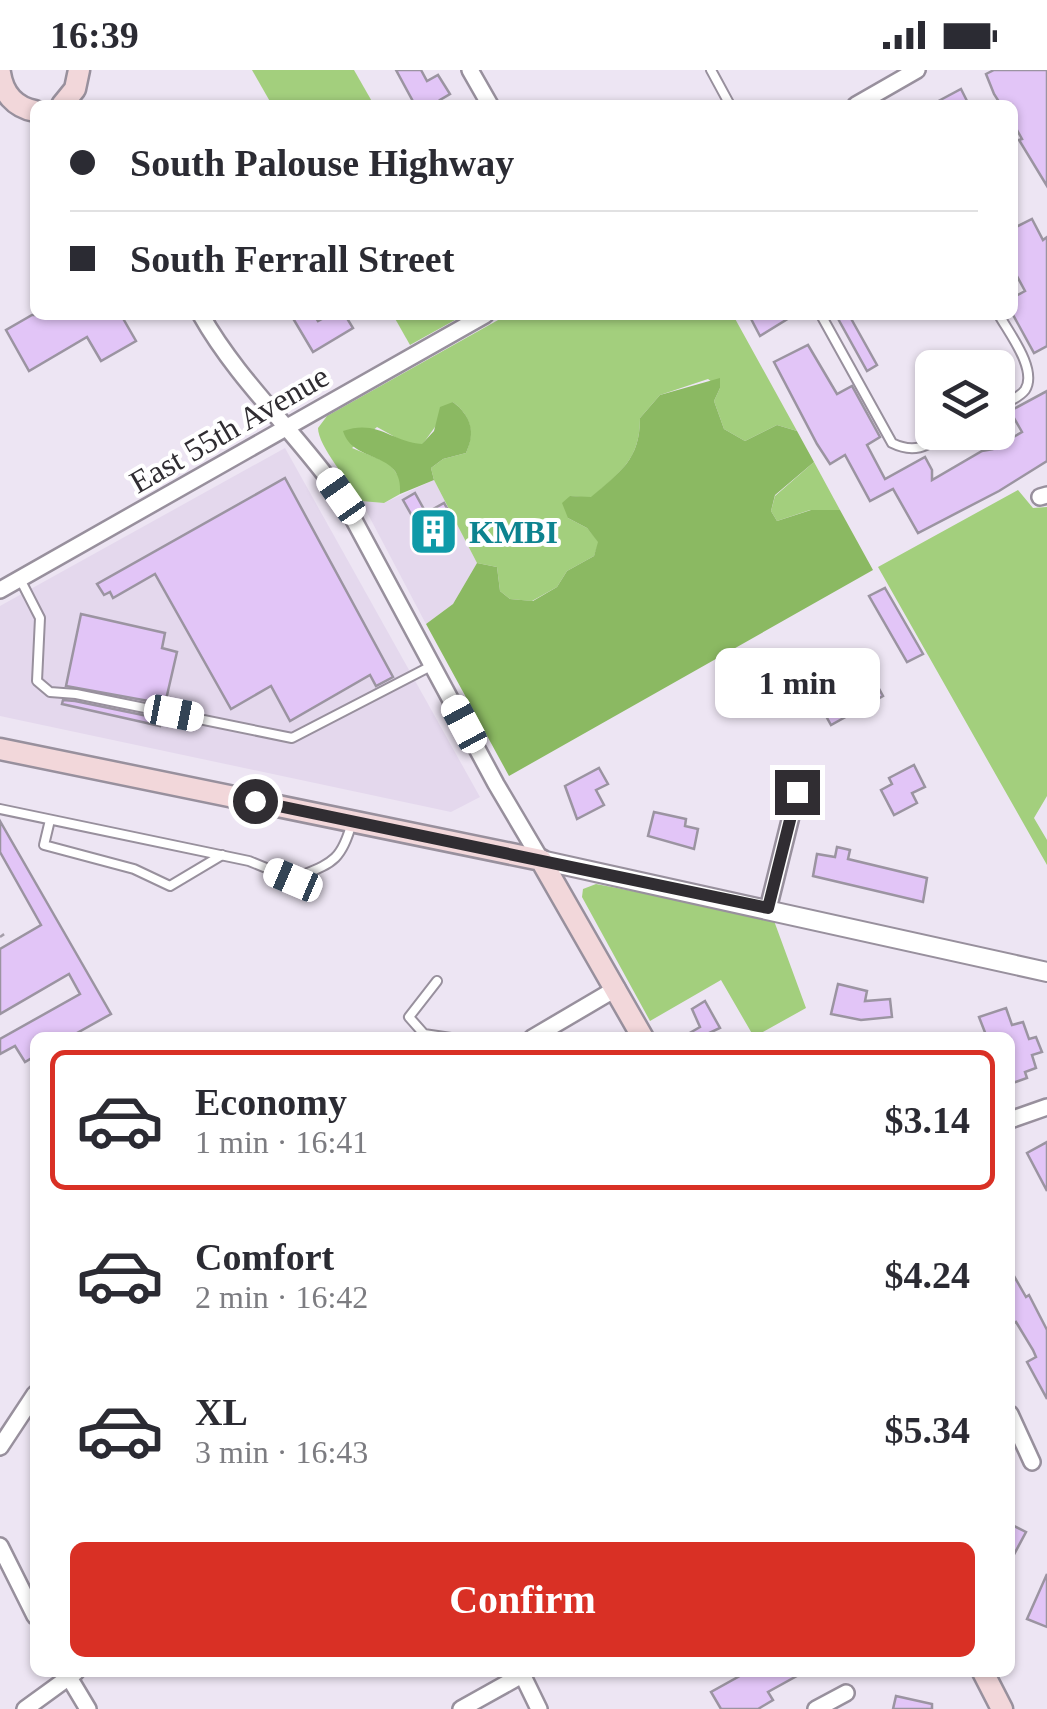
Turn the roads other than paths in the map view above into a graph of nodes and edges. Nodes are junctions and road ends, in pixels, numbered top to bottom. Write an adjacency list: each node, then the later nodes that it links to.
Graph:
1 (470, 70): 5 (street)
2 (711, 70): 6 (lane)
3 (918, 70): 7 (street)
4 (1, 83): 8 (main road)
5 (487, 100)
6 (727, 100)
7 (877, 100)
8 (30, 109)
9 (203, 320): 14 (street)
10 (476, 320): 14 (street, East 55th Avenue)
11 (823, 320): 15 (lane)
12 (1002, 320): 13 (lane)
13 (1015, 398)
14 (288, 428): 16 (street, East 55th Avenue); 18 (street)
15 (915, 450)
16 (20, 579): 17 (street, East 55th Avenue); 18 (lane)
17 (0, 590)
18 (434, 665): 25 (street)
19 (0, 749): 23 (main road)
20 (797, 792): 26 (street)
21 (0, 809): 22 (lane)
22 (50, 820): 24 (lane); 24 (lane)
23 (352, 822): 24 (lane); 25 (main road)
24 (222, 856)
25 (541, 860): 26 (street); 29 (main road)
26 (768, 908): 27 (street)
27 (1047, 972)
28 (437, 981): 30 (lane)
29 (616, 988): 31 (street); 32 (main road)
30 (422, 1032)
31 (542, 1032)
32 (641, 1032)
33 (1047, 1108): 34 (street)
34 (1015, 1118)
35 (30, 1402): 37 (street)
36 (1015, 1425): 38 (street)
37 (0, 1447)
38 (1032, 1462)
39 (0, 1546): 40 (street)
40 (30, 1606)
41 (68, 1677): 47 (street)
42 (72, 1677): 48 (street)
43 (517, 1677): 49 (street)
44 (523, 1677): 50 (street)
45 (986, 1677): 52 (main road)
46 (846, 1693): 51 (street)
47 (24, 1709)
48 (88, 1709)
49 (461, 1709)
50 (539, 1709)
51 (816, 1709)
52 (1002, 1709)

